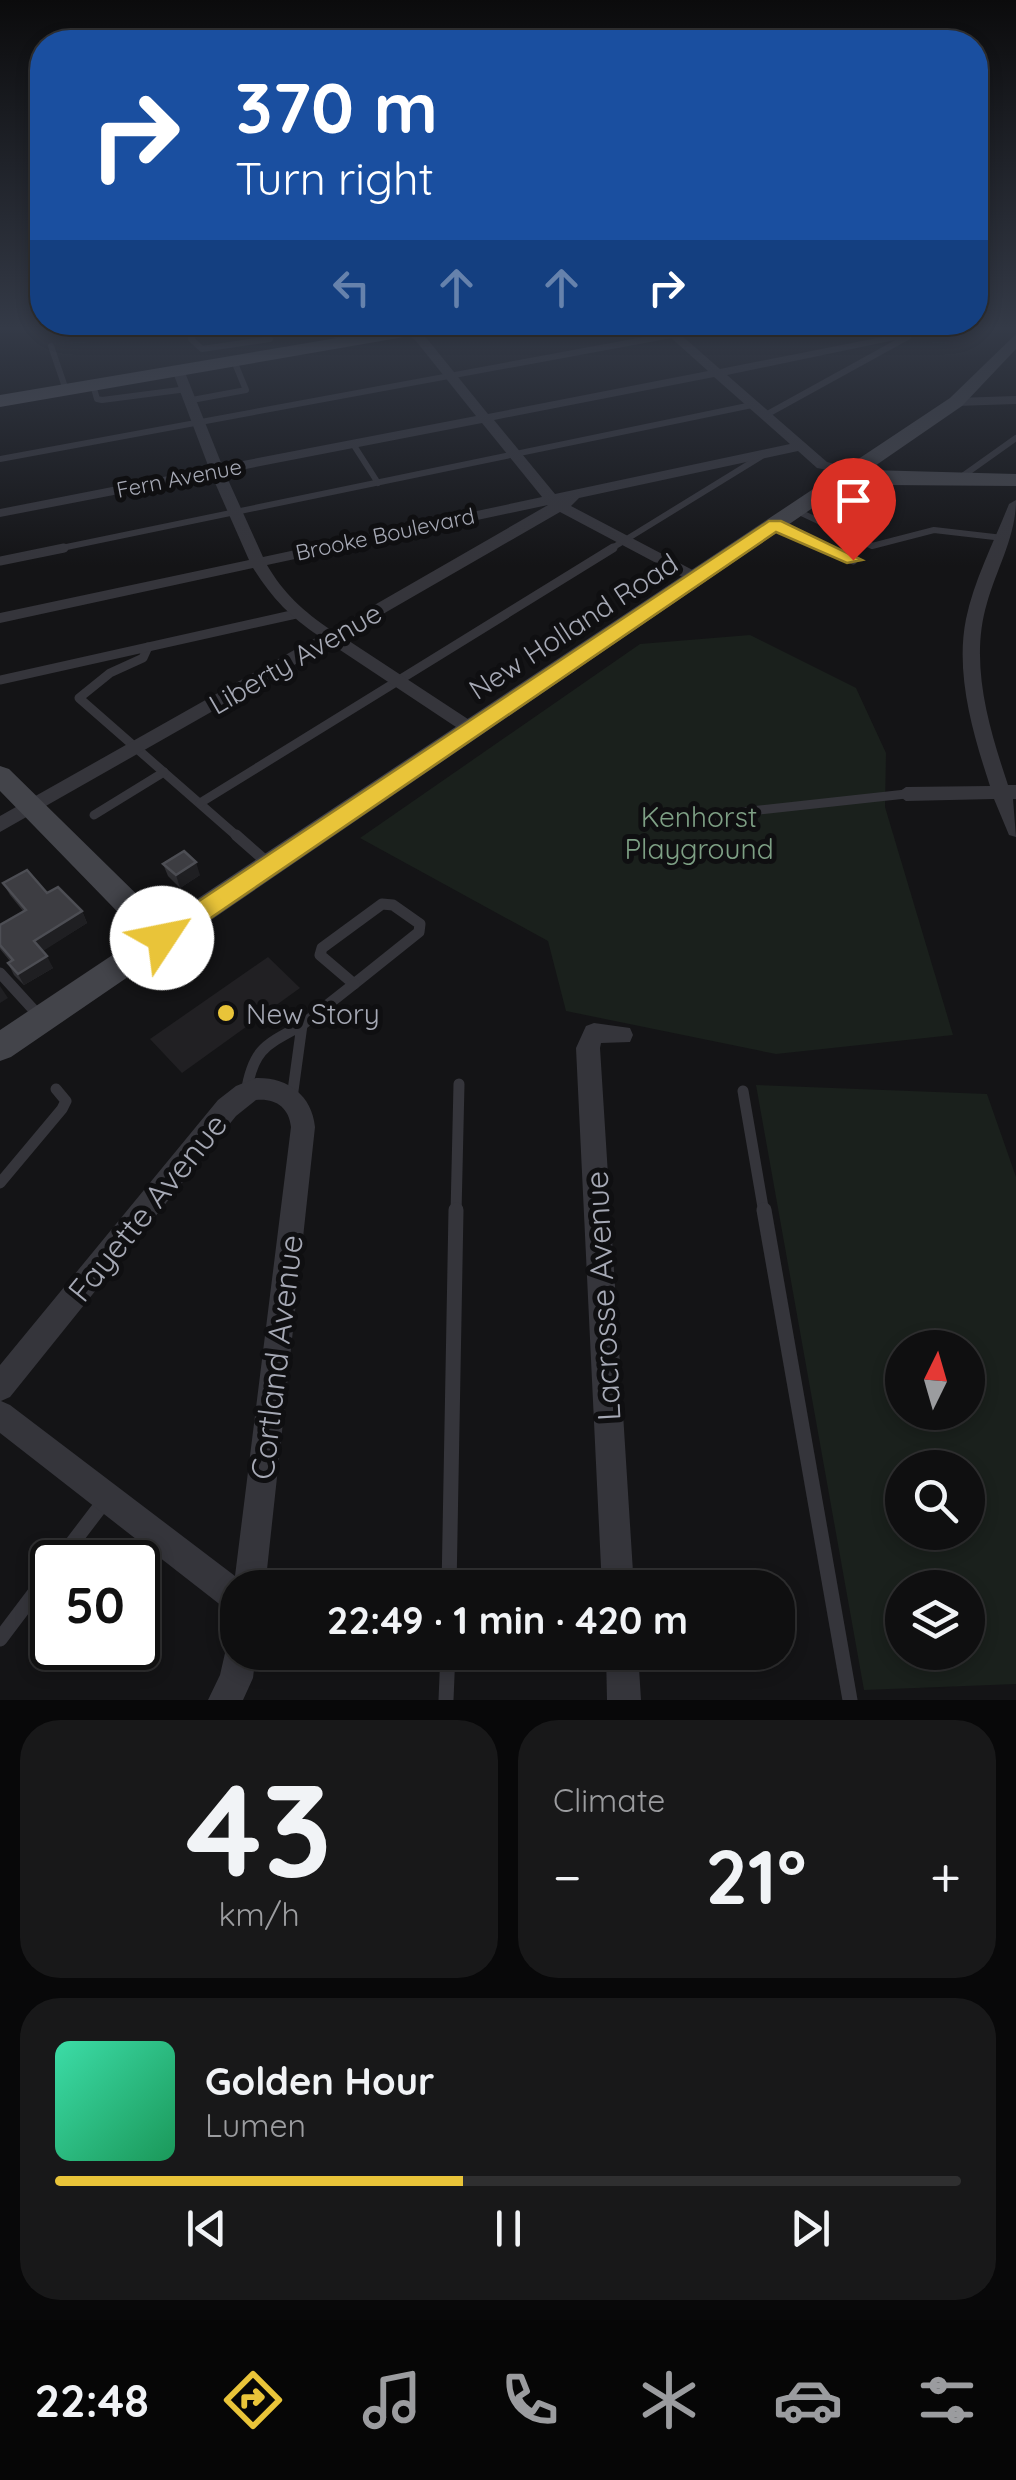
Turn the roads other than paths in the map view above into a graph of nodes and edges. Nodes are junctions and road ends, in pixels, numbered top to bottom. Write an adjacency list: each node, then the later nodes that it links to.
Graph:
1 (195, 407): 11 (street)
2 (276, 407): 11 (lane)
3 (476, 407): 10 (street)
4 (540, 407): 10 (street, Fern Avenue)
5 (741, 407): 16 (lane)
6 (755, 407): 9 (street)
7 (780, 407): 9 (lane)
8 (948, 407): 19 (main road, New Holland Road)
9 (764, 416): 14 (street)
10 (485, 418): 13 (street, Fern Avenue); 16 (street)
11 (201, 421): 17 (lane); 18 (street)
12 (1016, 438): 20 (lane)
13 (353, 444): 18 (street, Fern Avenue); 22 (lane)
14 (800, 446): 15 (street); 19 (street)
15 (769, 451): 23 (street, Liberty Avenue); 29 (lane)
16 (514, 455): 22 (lane); 23 (street)
17 (0, 458)
18 (217, 470): 25 (street); 26 (street, Fern Avenue)
19 (849, 472): 20 (main road); 27 (main road, New Holland Road)
20 (956, 480): 21 (main road)
21 (1016, 480)
22 (378, 484): 25 (lane)
23 (555, 503): 29 (street); 32 (street, Brooke Boulevard); 36 (street, Liberty Avenue)
24 (1016, 504): 28 (street)
25 (237, 513): 31 (lane); 32 (street)
26 (0, 514)
27 (785, 517): 28 (lane); 30 (lane); 33 (main road, New Holland Road)
28 (1004, 538): 44 (street)
29 (626, 542): 33 (street); 39 (lane)
30 (853, 560)
31 (0, 561)
32 (259, 562): 34 (street); 35 (street, Brooke Boulevard)
33 (698, 579): 40 (main road, New Holland Road)
34 (296, 614): 36 (street); 37 (lane)
35 (0, 618)
36 (334, 636): 39 (street); 41 (street, Liberty Avenue)
37 (148, 647): 38 (lane); 41 (lane)
38 (0, 680)
39 (400, 680): 40 (street); 46 (lane)
40 (471, 729): 52 (main road, New Holland Road)
41 (136, 748): 42 (lane); 47 (street, Liberty Avenue)
42 (164, 772): 46 (lane); 48 (lane)
43 (0, 775): 47 (main road)
44 (1011, 790): 45 (street); 51 (street)
45 (906, 794): 49 (lane)
46 (200, 803): 52 (lane)
47 (32, 808): 50 (street, Liberty Avenue); 53 (main road)
48 (94, 815)
49 (696, 817)
50 (0, 825)
51 (1016, 830)
52 (270, 865): 53 (main road, New Holland Road)
53 (162, 938): 56 (main road, New Holland Road)
54 (0, 974): 56 (lane)
55 (354, 984): 55 (lane); 57 (lane)
56 (42, 1019): 59 (main road, New Holland Road)
57 (302, 1024): 63 (lane); 64 (lane)
58 (622, 1035): 72 (street, Lacrosse Avenue)
59 (0, 1047)
60 (459, 1084): 71 (lane)
61 (56, 1088): 65 (lane)
62 (744, 1091): 82 (lane)
63 (292, 1099): 64 (street, Fayette Avenue); 70 (street, Cortland Avenue)
64 (237, 1100): 66 (street, Fayette Avenue)
65 (0, 1183)
66 (0, 1387)
67 (0, 1415): 68 (street)
68 (107, 1499): 69 (lane); 73 (street)
69 (75, 1540)
70 (251, 1570)
71 (450, 1570)
72 (617, 1570)
73 (220, 1585)
74 (30, 1599): 75 (lane)
75 (0, 1639)
76 (237, 1670): 79 (street)
77 (447, 1670): 80 (lane)
78 (623, 1670): 81 (street)
79 (225, 1700)
80 (446, 1700)
81 (624, 1700)
82 (850, 1700)

